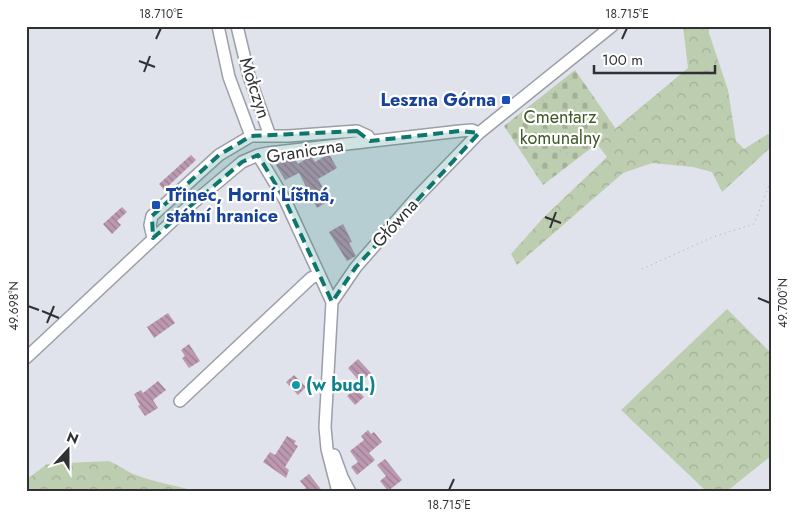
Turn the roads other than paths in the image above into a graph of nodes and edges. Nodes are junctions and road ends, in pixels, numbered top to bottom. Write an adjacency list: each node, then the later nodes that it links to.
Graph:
1 (218, 26): 5 (street)
2 (237, 26): 6 (street, Mołczyn)
3 (612, 26): 4 (street, Główna)
4 (479, 133): 7 (street, Graniczna); 13 (street, Główna)
5 (251, 136): 6 (street); 9 (street)
6 (270, 136): 7 (street, Mołczyn)
7 (370, 141): 8 (street, Graniczna)
8 (258, 155): 10 (street); 12 (street, Graniczna)
9 (207, 167): 10 (street); 11 (street)
10 (219, 180): 11 (street)
11 (154, 238): 14 (street)
12 (318, 275): 13 (street, Graniczna); 15 (street)
13 (332, 302): 16 (street)
14 (26, 358)
15 (180, 401)
16 (326, 449): 17 (street); 18 (street)
17 (338, 492)
18 (350, 492)

